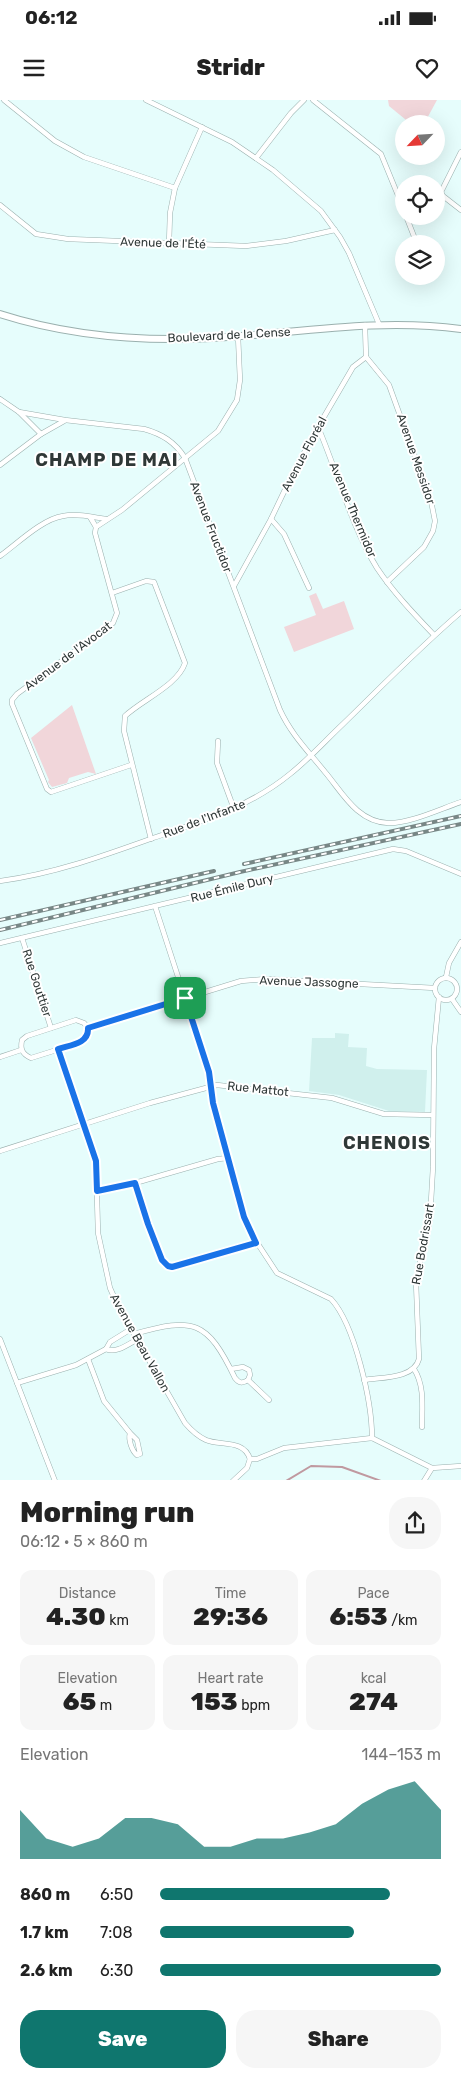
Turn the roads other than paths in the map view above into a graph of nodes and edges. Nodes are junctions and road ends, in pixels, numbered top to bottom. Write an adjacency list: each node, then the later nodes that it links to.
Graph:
1 (4, 100): 8 (street)
2 (146, 100): 5 (street)
3 (304, 100): 7 (street)
4 (313, 100): 9 (street)
5 (202, 127): 7 (street); 8 (street)
6 (461, 152): 11 (street)
7 (256, 158): 12 (street)
8 (175, 188): 13 (street)
9 (395, 188)
10 (0, 206): 13 (street, Avenue de l'Été)
11 (461, 210)
12 (335, 230): 13 (street, Avenue de l'Été); 15 (street)
13 (169, 244)
14 (0, 314): 18 (main road, Boulevard de la Cense)
15 (379, 324): 16 (main road, Boulevard de la Cense); 17 (main road, Boulevard de la Cense)
16 (365, 325): 18 (main road, Boulevard de la Cense); 19 (street)
17 (461, 329)
18 (238, 336): 25 (street)
19 (366, 357): 23 (street, Avenue Floréal); 32 (street, Avenue Messidor)
20 (0, 399): 21 (street, Avenue Fructidor)
21 (20, 412): 22 (street, Avenue Fructidor); 24 (street, Avenue Fructidor)
22 (66, 420): 24 (street); 25 (street, Avenue Fructidor)
23 (318, 427): 29 (street, Avenue Floréal); 32 (street, Avenue Thermidor)
24 (41, 434): 26 (street)
25 (185, 458): 28 (street); 33 (street, Avenue Fructidor)
26 (0, 465)
27 (90, 517): 28 (street); 30 (street, Avenue de l'Avocat); 31 (street)
28 (106, 519): 30 (street)
29 (271, 519): 33 (street, Avenue Floréal); 34 (street)
30 (96, 527): 35 (street, Avenue de l'Avocat)
31 (0, 556)
32 (387, 582): 37 (street, Avenue Thermidor)
33 (234, 586): 39 (street, Avenue Fructidor)
34 (308, 588)
35 (112, 592): 40 (street); 40 (street, Avenue de l'Avocat)
36 (461, 612): 37 (street, Rue de l'Infante)
37 (434, 635): 39 (street, Rue de l'Infante)
38 (218, 741): 42 (street)
39 (311, 756): 41 (street, Avenue Fructidor); 42 (street, Rue de l'Infante)
40 (131, 766): 43 (street)
41 (461, 802)
42 (234, 809): 43 (street, Rue de l'Infante)
43 (151, 839): 45 (street, Rue de l'Infante)
44 (461, 874): 46 (street, Rue Émile Dury)
45 (0, 881)
46 (155, 906): 47 (street, Rue Émile Dury); 54 (street)
47 (22, 938): 49 (street, Rue Émile Dury); 57 (street, Rue Gouttier)
48 (461, 942): 50 (street)
49 (0, 944)
50 (446, 977): 51 (street); 52 (street)
51 (435, 988): 53 (street); 54 (street, Avenue Jassogne)
52 (459, 989): 55 (street)
53 (439, 997): 55 (street); 63 (street, Rue Bodrissart)
54 (185, 998): 58 (street, Avenue Jassogne); 62 (street)
55 (452, 999): 56 (street)
56 (461, 1012)
57 (51, 1028): 58 (street); 60 (street)
58 (88, 1028): 59 (street)
59 (58, 1049): 60 (street); 64 (street)
60 (22, 1050): 61 (street)
61 (0, 1057)
62 (211, 1086): 63 (street, Rue Mattot); 64 (street, Rue Mattot); 66 (street)
63 (433, 1115): 77 (street, Rue Bodrissart)
64 (83, 1125): 65 (street, Rue Mattot); 68 (street, Avenue Beau Vallon)
65 (0, 1151)
66 (228, 1158): 67 (street); 69 (street)
67 (135, 1183): 68 (street); 69 (street)
68 (97, 1191): 70 (street, Avenue Beau Vallon)
69 (256, 1243): 79 (street)
70 (131, 1329): 71 (street, Avenue Beau Vallon); 74 (street)
71 (134, 1334): 73 (street, Avenue Beau Vallon); 76 (street)
72 (0, 1339): 80 (street)
73 (138, 1339): 74 (street); 85 (street, Avenue Beau Vallon)
74 (106, 1350): 75 (street)
75 (88, 1358): 80 (street); 83 (street)
76 (231, 1370): 78 (street); 78 (street)
77 (414, 1370): 79 (street); 82 (street, Rue Bodrissart)
78 (248, 1380): 81 (street)
79 (364, 1380): 84 (street)
80 (17, 1383): 88 (street)
81 (269, 1400)
82 (422, 1427)
83 (130, 1433)
84 (372, 1438): 85 (street); 87 (street)
85 (250, 1459): 89 (street)
86 (461, 1466): 87 (street)
87 (432, 1468): 90 (street)
88 (55, 1480)
89 (233, 1480)
90 (424, 1480)

